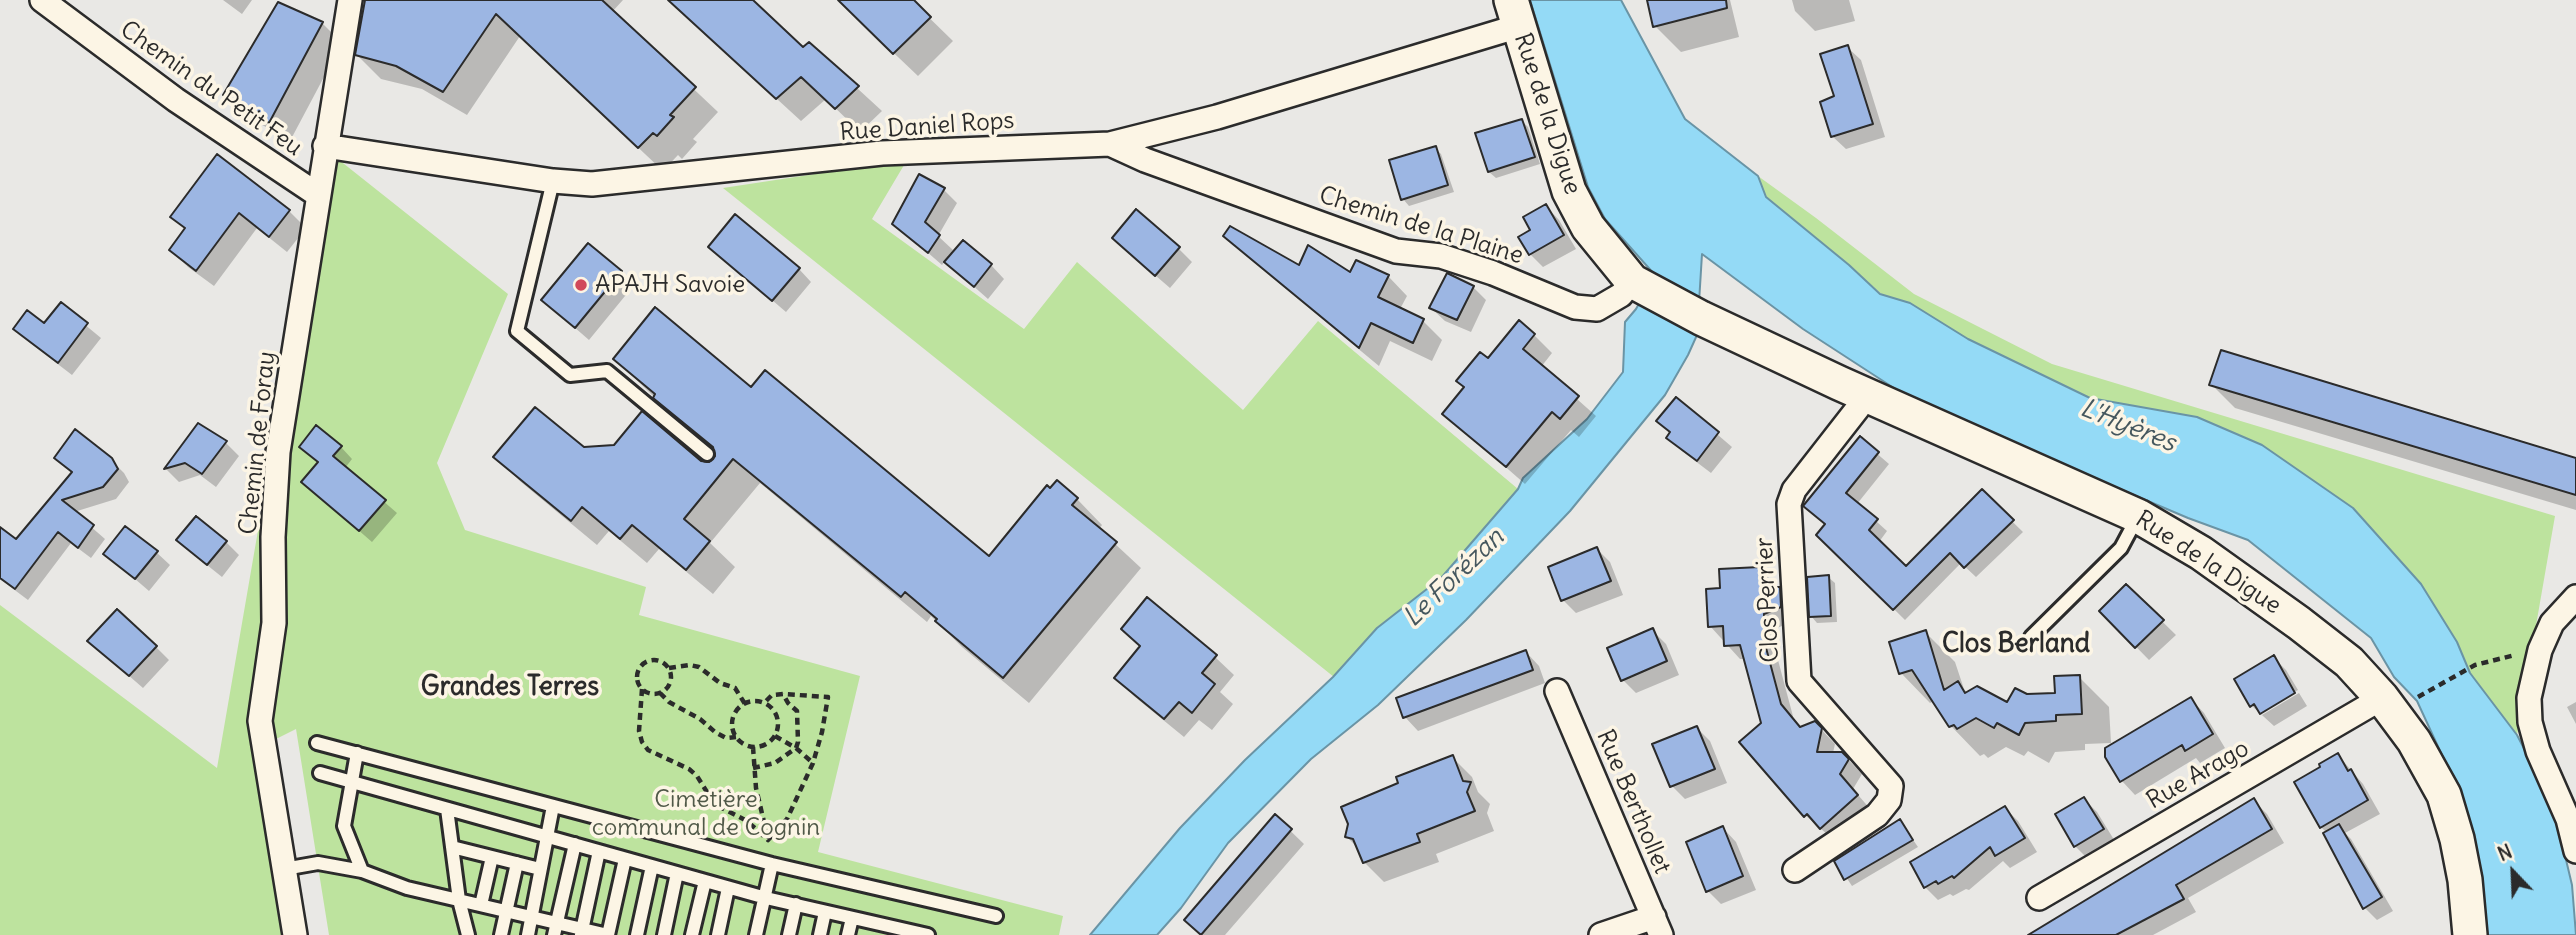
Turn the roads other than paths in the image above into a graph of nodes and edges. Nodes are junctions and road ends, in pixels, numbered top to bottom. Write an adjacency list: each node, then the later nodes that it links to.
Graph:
1 (41, 0): 7 (street, Chemin du Petit Feu)
2 (350, 0): 5 (street, Chemin de Foray)
3 (1515, 13): 4 (street, Rue Daniel Rops); 8 (street, Rue de la Digue)
4 (1110, 144): 6 (street, Rue Daniel Rops); 8 (street, Chemin de la Plaine)
5 (325, 146): 6 (street, Rue Daniel Rops); 7 (street, Chemin de Foray)
6 (553, 181): 10 (lane)
7 (318, 195): 32 (street, Chemin de Foray)
8 (1637, 285): 9 (street, Rue de la Digue)
9 (1864, 394): 11 (street, Rue de la Digue); 34 (street, Clos Perrier)
10 (707, 454)
11 (2138, 516): 13 (lane); 15 (street, Rue de la Digue)
12 (2576, 597): 25 (street)
13 (2031, 637)
14 (1557, 691): 49 (street, Rue Berthollet)
15 (2382, 698): 40 (street, Rue Arago); 69 (street, Rue de la Digue)
16 (317, 743): 17 (lane)
17 (357, 753): 19 (lane); 20 (lane)
18 (320, 773): 19 (lane)
19 (352, 782): 21 (lane); 35 (lane)
20 (553, 806): 22 (lane); 30 (lane)
21 (447, 809): 22 (lane); 24 (lane)
22 (547, 837): 23 (lane); 33 (lane)
23 (575, 845): 26 (lane); 50 (lane)
24 (452, 847): 27 (lane); 41 (lane)
25 (2576, 850)
26 (599, 851): 28 (lane); 52 (lane)
27 (492, 857): 29 (lane); 43 (lane)
28 (625, 859): 31 (lane); 58 (lane)
29 (517, 863): 33 (lane); 44 (lane)
30 (772, 864): 39 (lane); 46 (lane)
31 (653, 866): 36 (lane); 59 (lane)
32 (284, 869): 35 (lane); 54 (street, Chemin de Foray)
33 (540, 869): 47 (lane)
34 (1795, 870)
35 (362, 871): 41 (lane)
36 (677, 873): 37 (lane); 60 (lane)
37 (705, 881): 38 (lane); 61 (lane)
38 (728, 887): 39 (lane); 62 (lane)
39 (766, 898): 42 (lane); 63 (lane)
40 (2039, 898)
41 (458, 900): 43 (lane); 55 (lane)
42 (796, 904): 45 (lane); 64 (lane)
43 (481, 905): 44 (lane)
44 (506, 911): 47 (lane); 56 (lane)
45 (825, 912): 48 (lane); 65 (lane)
46 (996, 916)
47 (531, 917): 50 (lane); 57 (lane)
48 (852, 918): 51 (lane); 66 (lane)
49 (1658, 926): 68 (street)
50 (556, 929): 52 (lane)
51 (880, 930): 53 (lane)
52 (582, 932): 58 (lane)
53 (906, 933): 67 (lane)
54 (295, 935)
55 (468, 935)
56 (501, 935)
57 (528, 935)
58 (608, 935)
59 (637, 935)
60 (664, 935)
61 (692, 935)
62 (718, 935)
63 (756, 935)
64 (789, 935)
65 (820, 935)
66 (848, 935)
67 (929, 935)
68 (1601, 935)
69 (2470, 935)

